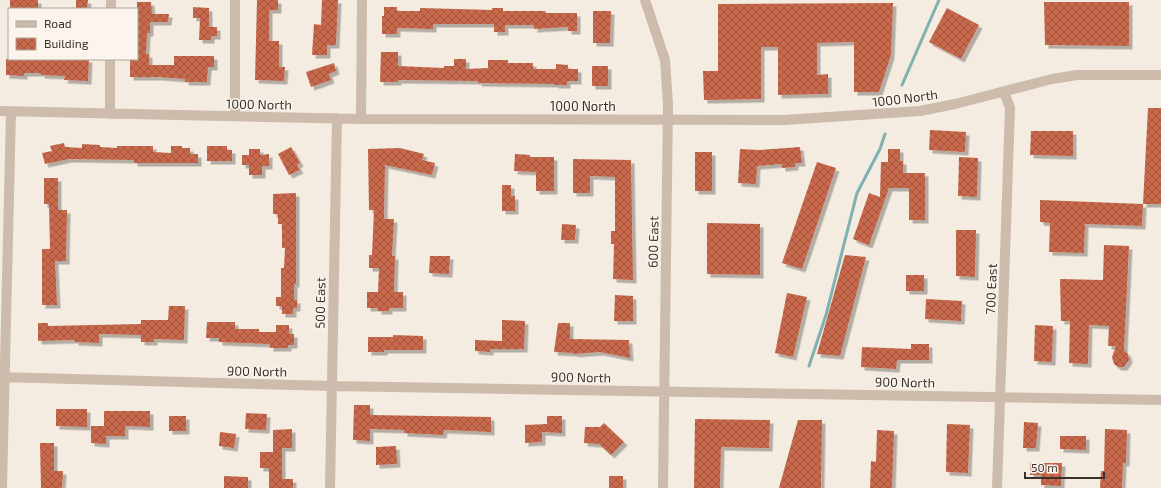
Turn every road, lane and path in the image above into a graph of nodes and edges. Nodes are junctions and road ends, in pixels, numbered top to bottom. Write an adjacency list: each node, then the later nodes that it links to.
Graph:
1 (235, 0): 10 (street)
2 (362, 0): 12 (street)
3 (645, 0): 13 (street, 600 East)
4 (110, 60): 9 (street)
5 (1161, 76): 6 (street, 1000 North)
6 (1004, 92): 13 (street, 1000 North); 17 (street, 700 East)
7 (0, 111): 8 (street, 1000 North)
8 (11, 112): 9 (street, 1000 North); 14 (street)
9 (110, 114): 10 (street, 1000 North)
10 (235, 116): 11 (street, 1000 North)
11 (337, 118): 12 (street, 1000 North); 15 (street, 500 East)
12 (361, 119): 13 (street, 1000 North)
13 (668, 119): 16 (street, 600 East)
14 (2, 377): 15 (street, 900 North); 19 (street)
15 (332, 386): 16 (street, 900 North); 20 (street, 500 East)
16 (664, 390): 17 (street, 900 North); 21 (street, 600 East)
17 (1000, 397): 18 (street, 900 North); 22 (street, 700 East)
18 (1161, 400)
19 (2, 488)
20 (330, 488)
21 (663, 488)
22 (998, 488)

